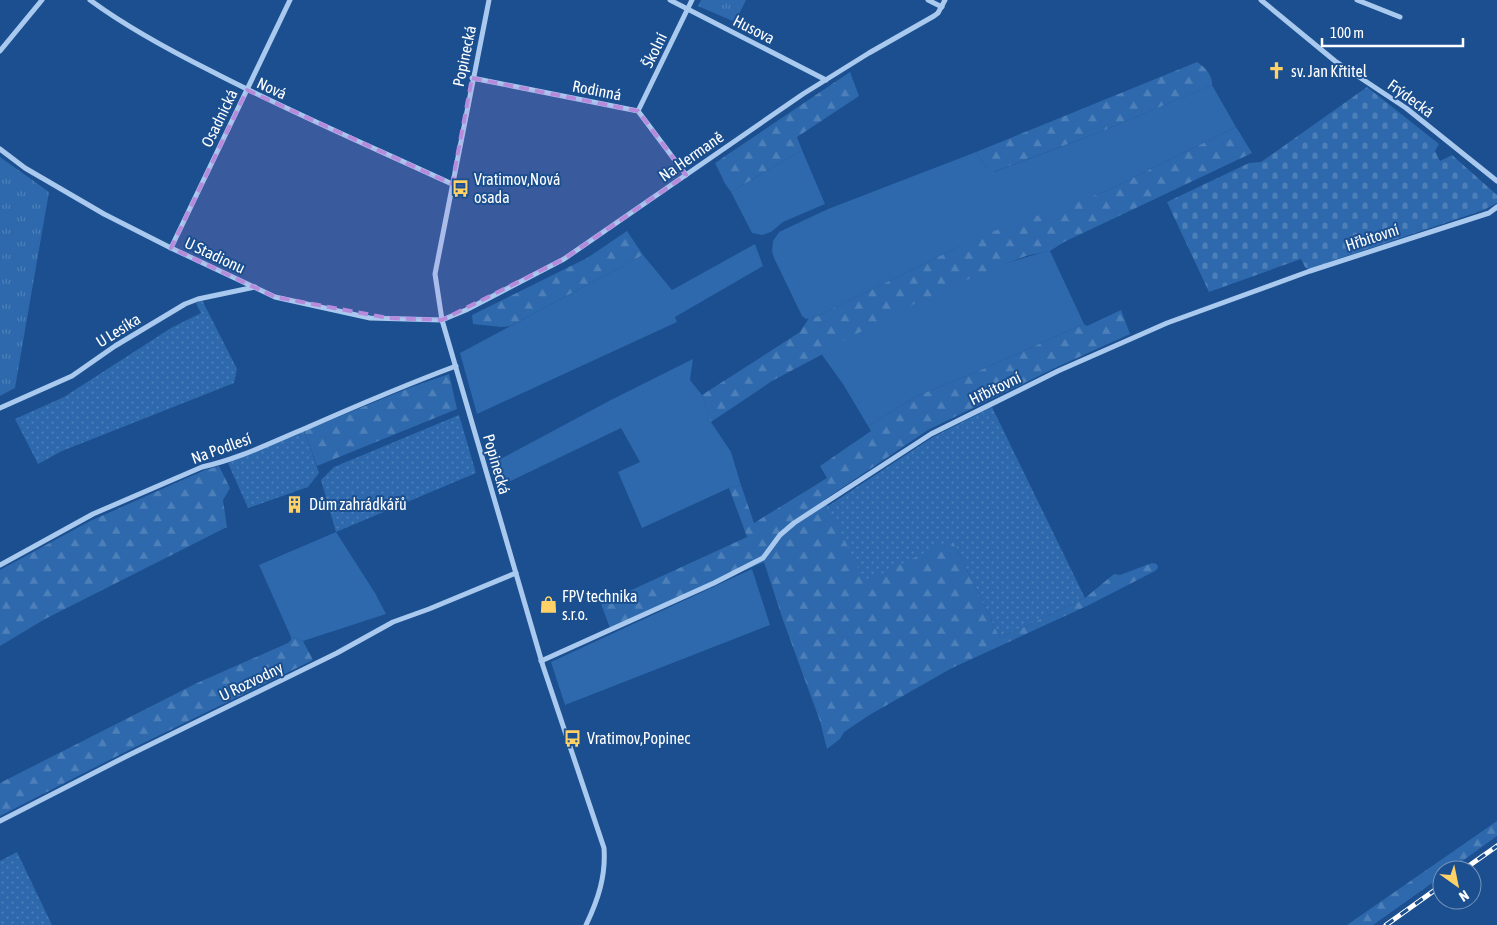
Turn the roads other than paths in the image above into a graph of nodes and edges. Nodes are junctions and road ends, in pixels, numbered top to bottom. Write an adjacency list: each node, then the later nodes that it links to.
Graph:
1 (42, 0): 14 (street)
2 (90, 0): 17 (street, Nová)
3 (290, 0): 17 (street, Osadnická)
4 (488, 0): 15 (street, Popinecká)
5 (670, 0): 12 (street, Husova)
6 (692, 0): 12 (street, Školní)
7 (928, 0): 11 (street)
8 (945, 0): 11 (street, Na Hermaně)
9 (1261, 0): 21 (street, Frýdecká)
10 (1357, 0): 13 (street)
11 (942, 7): 16 (street, Na Hermaně)
12 (688, 9): 16 (street, Husova); 18 (street, Školní)
13 (1400, 17)
14 (0, 50)
15 (472, 78): 18 (street, Rodinná); 22 (street, Popinecká)
16 (826, 80): 20 (street, Na Hermaně)
17 (247, 90): 22 (street, Nová); 24 (street, Osadnická)
18 (638, 111): 20 (street, Rodinná)
19 (0, 149): 24 (street, U Stadionu)
20 (686, 175): 26 (street, Na Hermaně)
21 (1497, 181)
22 (452, 184): 26 (street, Popinecká)
23 (1497, 207): 31 (street, Hřbitovní)
24 (170, 248): 25 (street, U Stadionu)
25 (255, 287): 26 (street, U Stadionu); 28 (street, U Lesíka)
26 (442, 320): 27 (street, Popinecká)
27 (456, 366): 29 (street, Na Podlesí); 30 (street, Popinecká)
28 (0, 408)
29 (0, 565)
30 (516, 573): 31 (street, Popinecká); 32 (street, U Rozvodny)
31 (541, 661): 33 (street, Popinecká)
32 (0, 821)
33 (586, 925)

